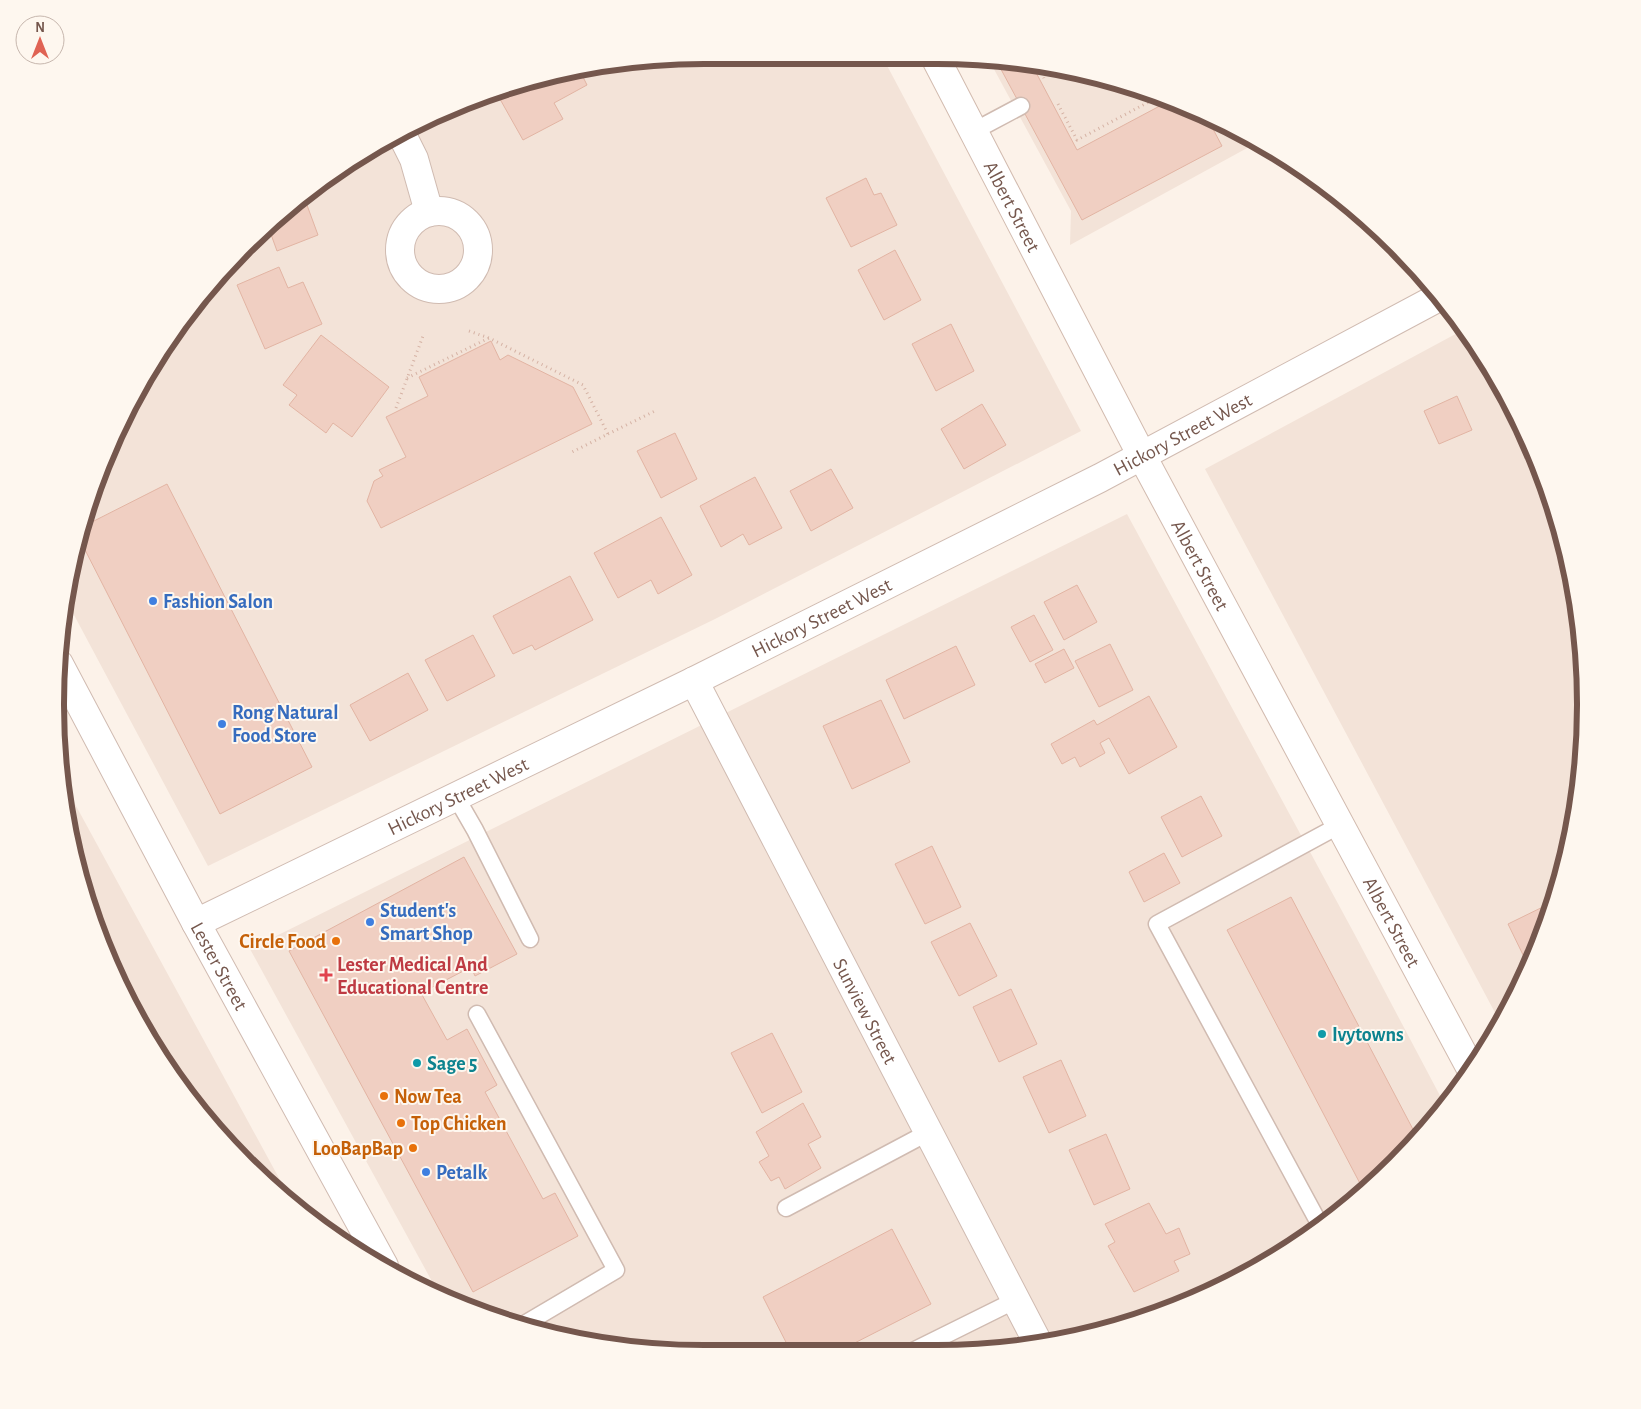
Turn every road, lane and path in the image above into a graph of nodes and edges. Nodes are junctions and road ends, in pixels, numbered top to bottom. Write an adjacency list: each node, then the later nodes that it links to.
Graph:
1 (939, 64): 7 (street, Albert Street)
2 (1041, 73): 3 (path)
3 (1044, 78)
4 (1150, 101): 5 (path)
5 (1058, 104)
6 (1021, 106): 7 (lane)
7 (974, 131): 19 (street, Albert Street)
8 (404, 139): 9 (street)
9 (429, 212)
10 (1433, 299): 19 (street, Hickory Street West)
11 (469, 332): 13 (path)
12 (423, 336): 14 (path)
13 (489, 338): 14 (path); 17 (path)
14 (407, 378): 15 (path)
15 (396, 408)
16 (658, 410): 17 (path)
17 (608, 434): 18 (path)
18 (572, 452)
19 (1142, 456): 21 (street, Hickory Street West); 23 (street, Albert Street)
20 (65, 675): 24 (street, Lester Street)
21 (694, 681): 22 (street, Hickory Street West); 28 (street, Sunview Street)
22 (456, 797): 24 (street, Hickory Street West); 25 (lane)
23 (1340, 825): 27 (street, Albert Street); 30 (lane)
24 (196, 923): 31 (street, Lester Street)
25 (530, 939)
26 (477, 1014): 33 (lane)
27 (1468, 1062)
28 (929, 1132): 29 (lane); 32 (street, Sunview Street)
29 (786, 1208)
30 (1317, 1220)
31 (378, 1255)
32 (1016, 1300): 34 (street, Sunview Street); 35 (lane)
33 (531, 1320)
34 (1036, 1337)
35 (925, 1345)

